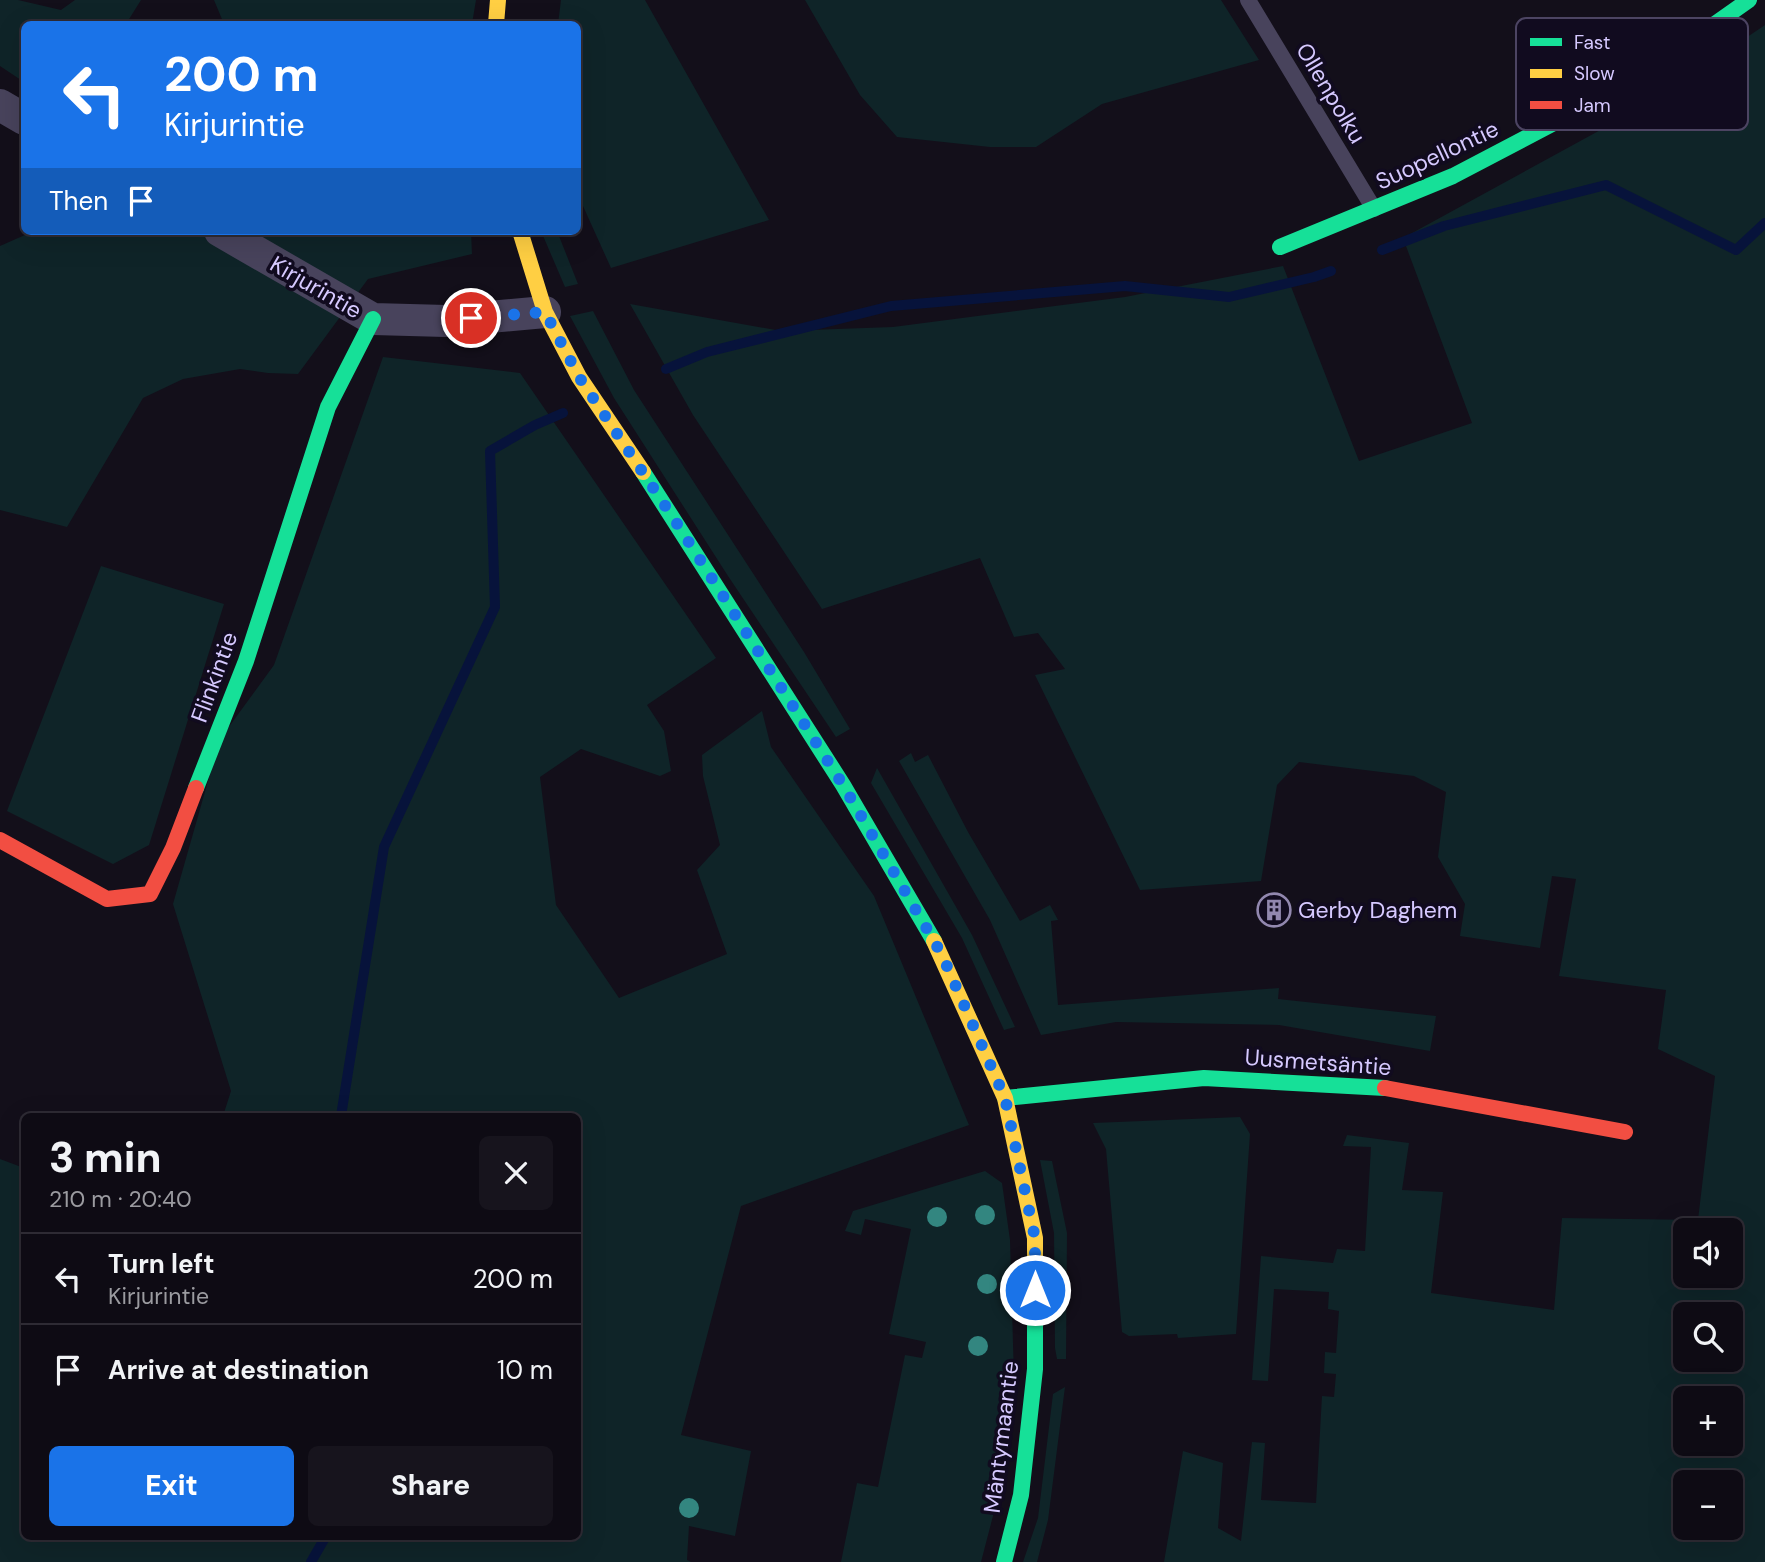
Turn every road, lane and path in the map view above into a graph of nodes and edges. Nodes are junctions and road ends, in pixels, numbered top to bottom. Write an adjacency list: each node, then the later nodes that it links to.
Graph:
1 (498, 0): 5 (street)
2 (1248, 0): 9 (lane, Ollenpolku)
3 (1749, 0): 4 (street, Suopellontie)
4 (1723, 18)
5 (496, 21)
6 (0, 105): 7 (street)
7 (21, 117)
8 (1540, 130): 9 (street, Suopellontie)
9 (1374, 209): 12 (street, Suopellontie)
10 (227, 235): 14 (street, Kirjurintie)
11 (521, 235): 13 (street, Mäntymaantie)
12 (1279, 247)
13 (545, 312): 14 (street, Kirjurintie); 16 (street, Mäntymaantie)
14 (373, 319): 15 (street, Flinkintie)
15 (0, 840)
16 (1005, 1098): 17 (street, Uusmetsäntie); 18 (street, Mäntymaantie)
17 (1625, 1132)
18 (1004, 1562)

